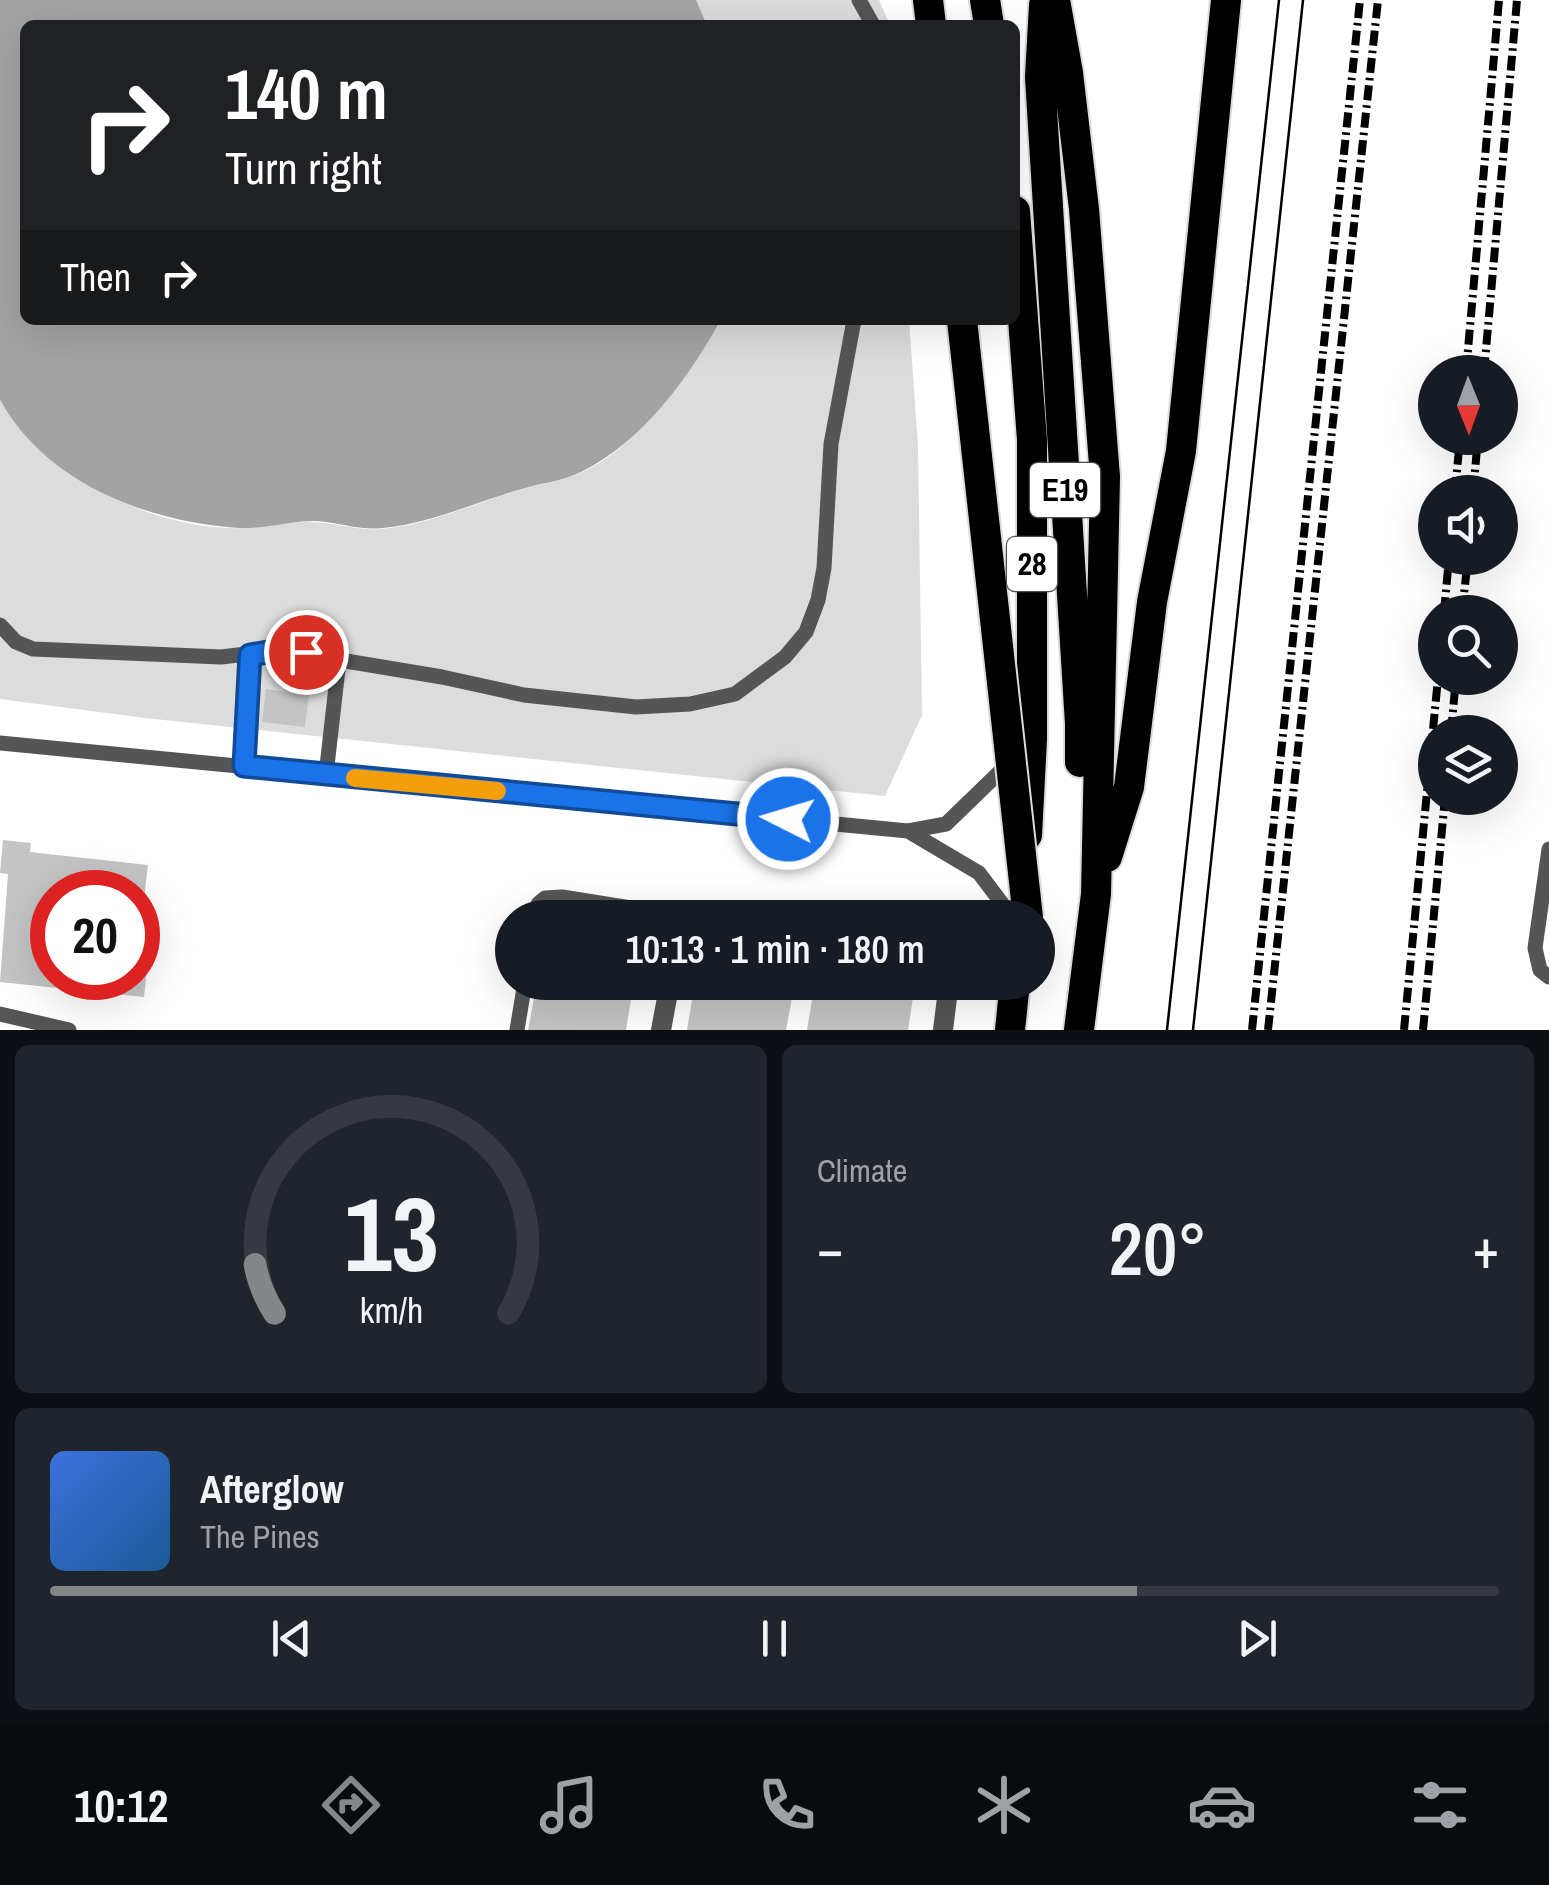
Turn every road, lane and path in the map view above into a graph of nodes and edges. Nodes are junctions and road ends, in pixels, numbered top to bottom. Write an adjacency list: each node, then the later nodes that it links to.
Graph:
1 (1045, 0): 35 (highway, E19)
2 (1055, 0): 16 (highway, 28)
3 (1226, 0): 16 (highway)
4 (1020, 278): 10 (highway, 28)
5 (853, 325): 9 (lane)
6 (963, 325): 20 (highway, E19, bridge)
7 (0, 625): 8 (lane)
8 (250, 655): 9 (lane); 12 (lane)
9 (339, 660): 13 (lane)
10 (1032, 739): 14 (lane); 21 (highway, 28)
11 (0, 743): 12 (lane)
12 (244, 766): 13 (lane)
13 (326, 775): 14 (lane)
14 (908, 831): 19 (lane)
15 (1549, 848): 22 (lane)
16 (1096, 894): 36 (highway, 28)
17 (543, 900): 18 (lane)
18 (585, 900)
19 (999, 900)
20 (1023, 900)
21 (1026, 900)
22 (1549, 977)
23 (522, 1000): 30 (lane)
24 (667, 1000): 31 (street)
25 (947, 1000): 32 (street)
26 (1014, 1000): 33 (highway)
27 (1032, 1000): 34 (highway)
28 (0, 1014): 29 (lane)
29 (69, 1030)
30 (517, 1030)
31 (661, 1030)
32 (943, 1030)
33 (1010, 1030)
34 (1029, 1030)
35 (1070, 1030)
36 (1079, 1030)

